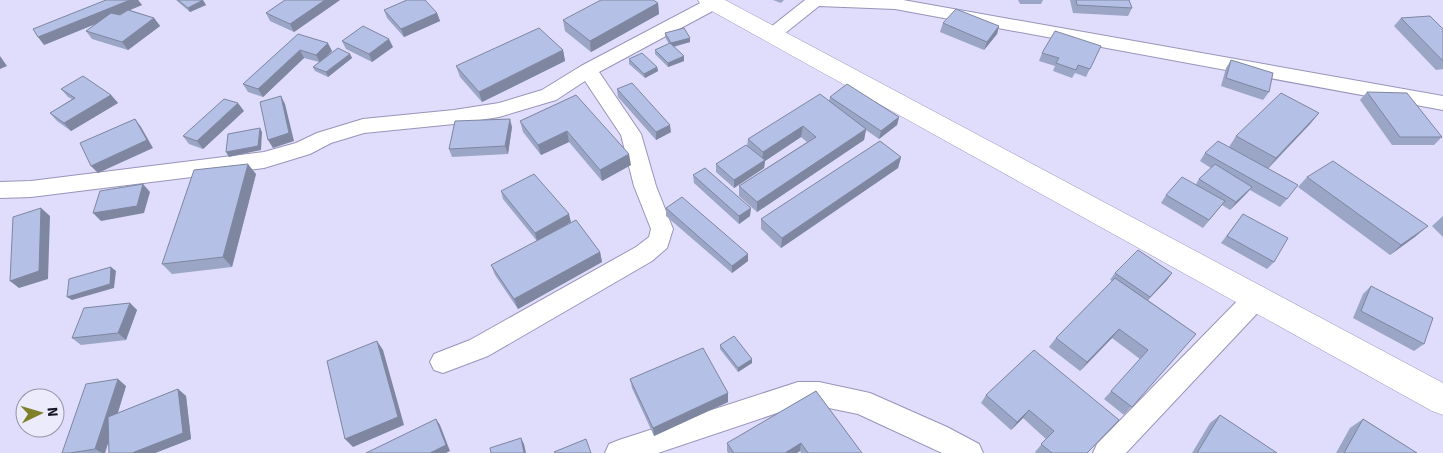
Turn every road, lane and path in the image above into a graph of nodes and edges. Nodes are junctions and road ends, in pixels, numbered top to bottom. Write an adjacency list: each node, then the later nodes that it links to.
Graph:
1 (816, 0): 3 (street); 5 (street)
2 (712, 1): 3 (main road); 4 (street)
3 (772, 34): 7 (main road)
4 (588, 70): 6 (street); 8 (street)
5 (1443, 104)
6 (0, 190)
7 (1256, 298): 9 (main road); 12 (street)
8 (443, 362)
9 (1443, 400)
10 (619, 453): 11 (street)
11 (969, 453)
12 (1106, 453)

